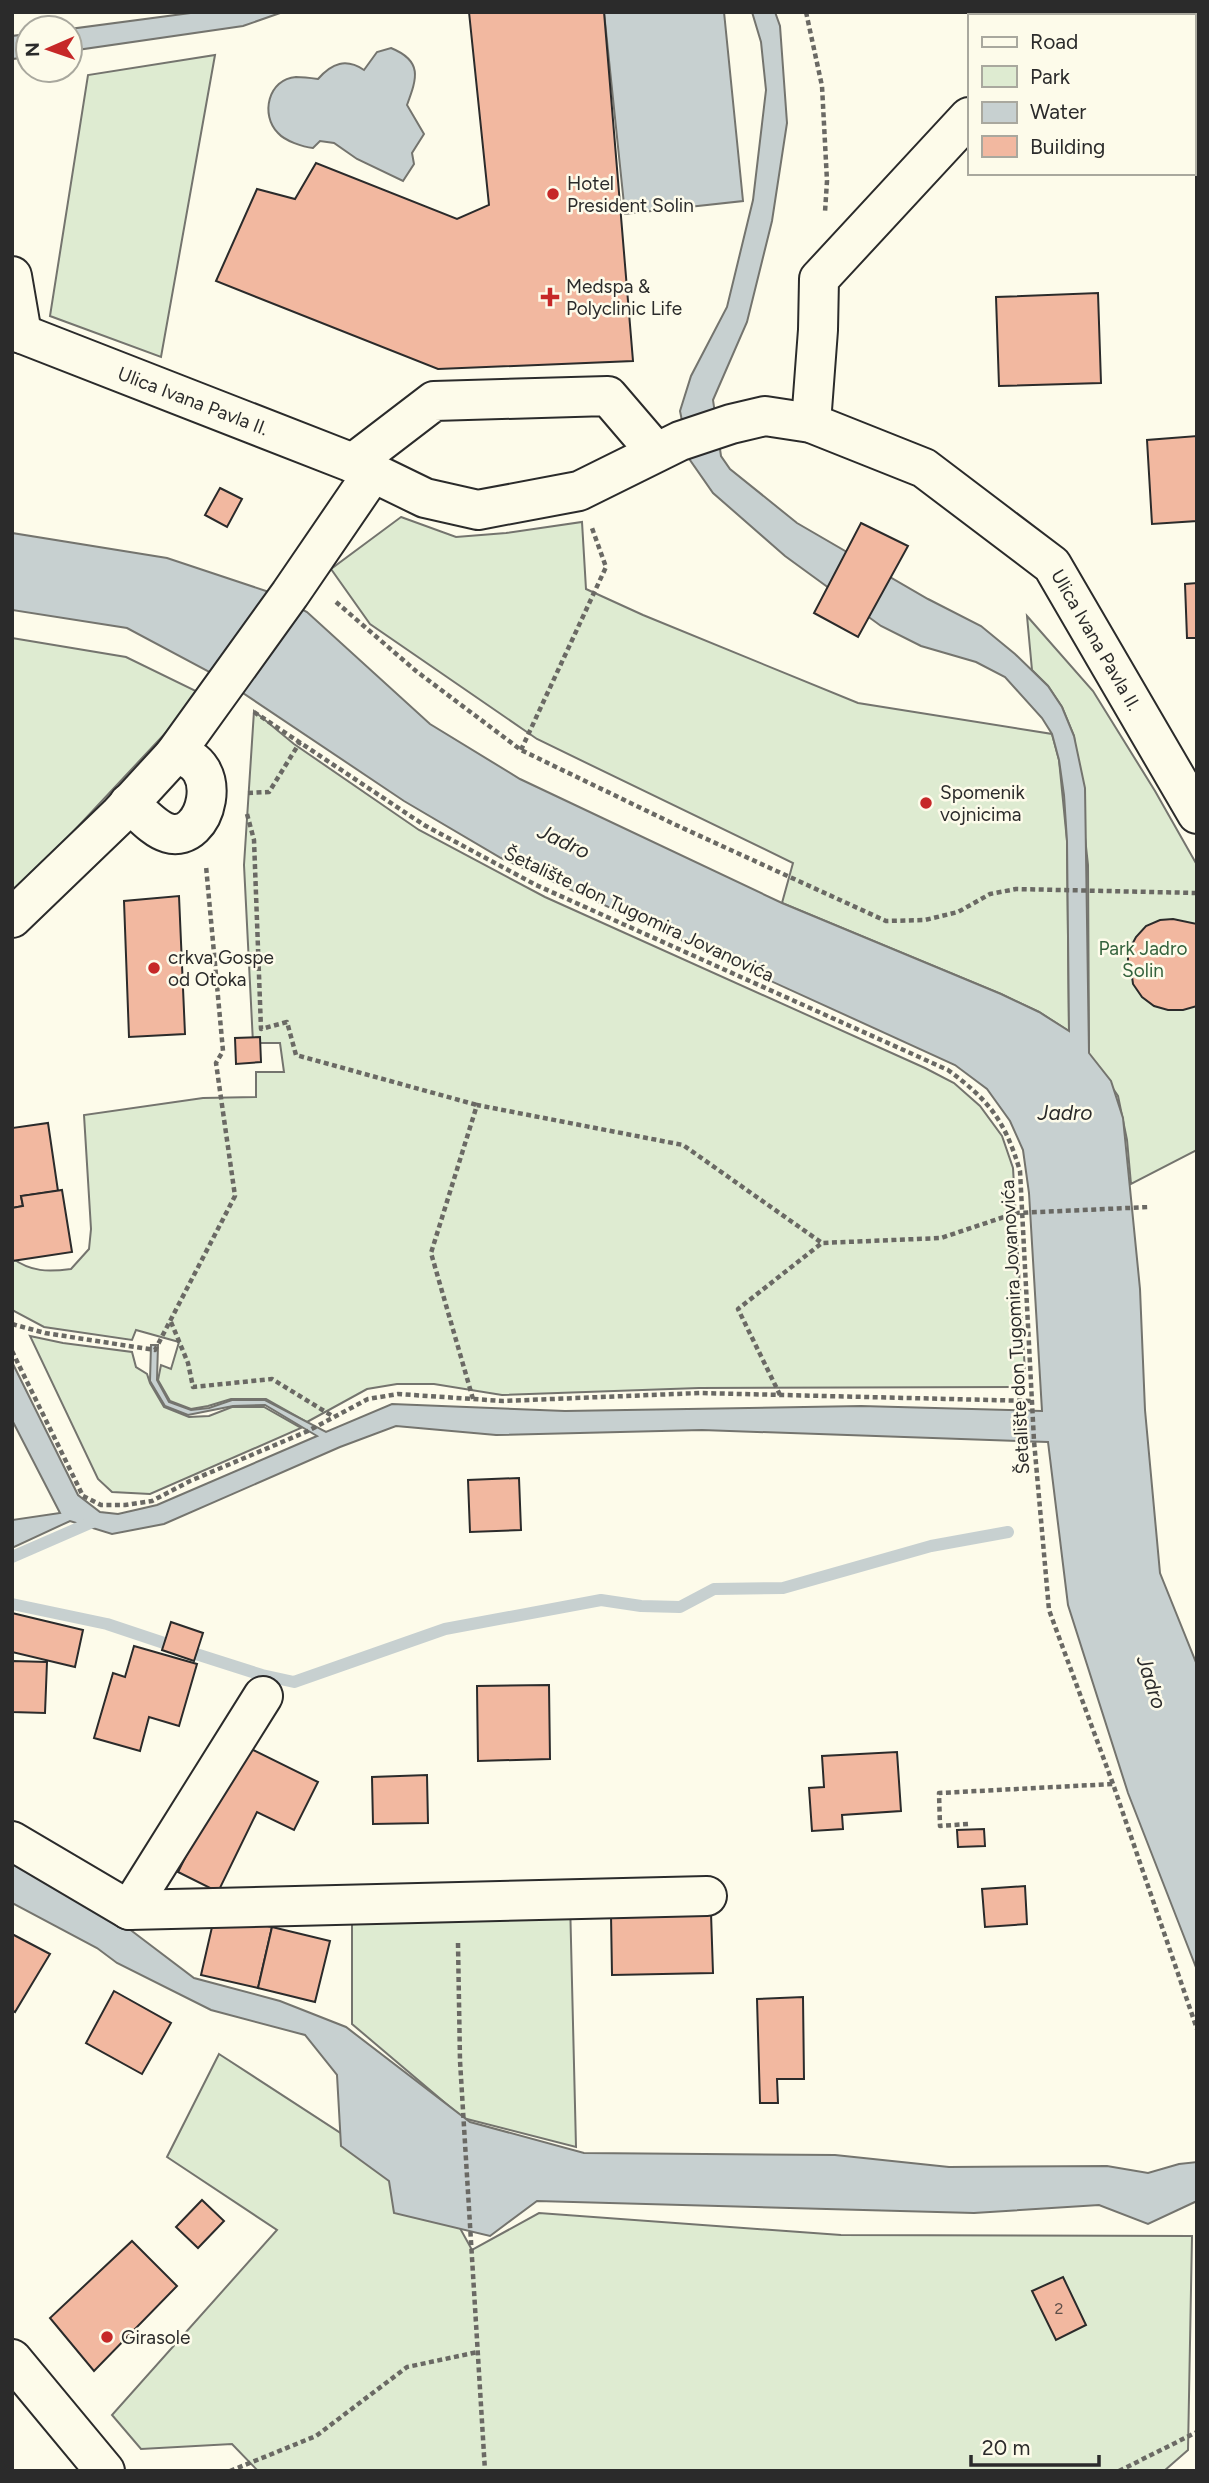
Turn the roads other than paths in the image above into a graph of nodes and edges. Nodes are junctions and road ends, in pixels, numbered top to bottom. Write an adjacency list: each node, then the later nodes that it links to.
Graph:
1 (968, 118): 4 (street)
2 (12, 276): 3 (street)
3 (17, 332): 6 (street, Ulica Ivana Pavla II.)
4 (811, 423): 5 (street, Ulica Ivana Pavla II.); 9 (street, Ulica Ivana Pavla II.)
5 (668, 447): 6 (street, Ulica Ivana Pavla II.); 6 (street)
6 (363, 469): 7 (street)
7 (174, 755): 8 (street); 8 (street)
8 (129, 803): 10 (street)
9 (1197, 814)
10 (12, 918)
11 (263, 1696): 14 (street)
12 (12, 1841): 14 (street)
13 (707, 1896): 14 (street)
14 (130, 1910)
15 (12, 2360): 16 (street)
16 (105, 2471)

